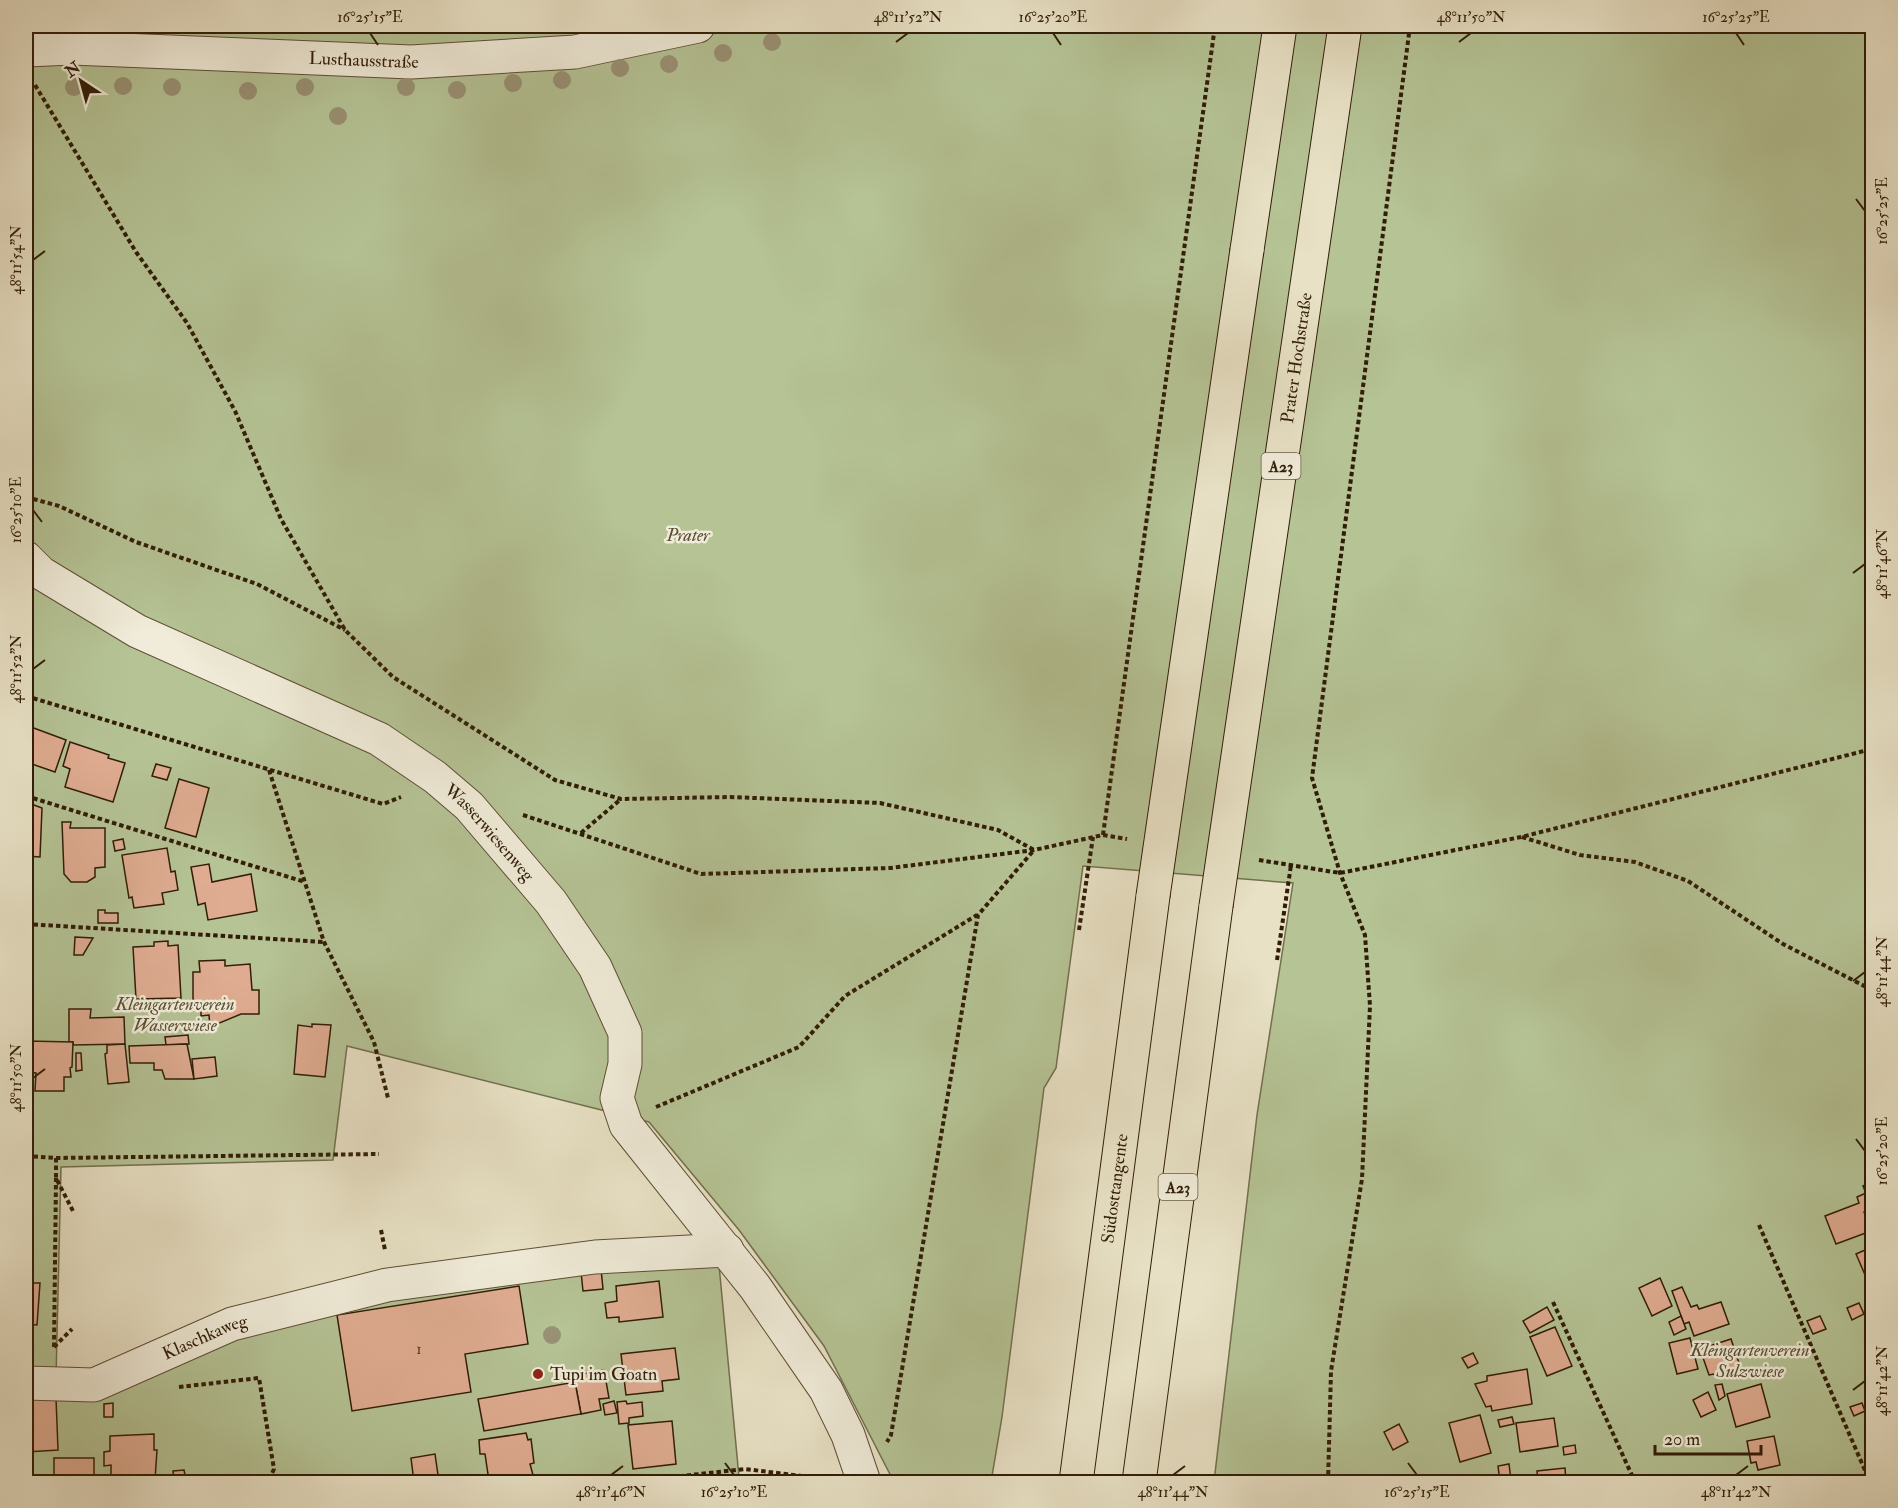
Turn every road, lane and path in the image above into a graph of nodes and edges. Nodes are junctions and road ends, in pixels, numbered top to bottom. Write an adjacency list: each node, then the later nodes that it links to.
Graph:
1 (698, 26): 6 (street, Lusthausstraße)
2 (1215, 26): 18 (path)
3 (1280, 26): 48 (highway, Südosttangente, bridge)
4 (1345, 26): 49 (highway, Prater Hochstraße / A23, bridge)
5 (1410, 26): 22 (path)
6 (29, 65): 9 (path)
7 (26, 497): 9 (path)
8 (26, 558): 13 (street, Wasserwiesenweg)
9 (345, 630): 15 (path)
10 (26, 696): 12 (path)
11 (1872, 749): 19 (path)
12 (269, 770): 13 (path); 23 (path)
13 (435, 777): 16 (street, Wasserwiesenweg)
14 (26, 796): 23 (path)
15 (621, 799): 17 (path); 20 (path)
16 (469, 806): 17 (path); 31 (street, Wasserwiesenweg)
17 (581, 833): 20 (path)
18 (1093, 837): 20 (path); 26 (path)
19 (1521, 837): 22 (path); 29 (path)
20 (1034, 850): 24 (path)
21 (1291, 865): 28 (path)
22 (1340, 873): 50 (path)
23 (306, 882): 27 (path)
24 (978, 915): 31 (path); 43 (path)
25 (26, 924): 27 (path)
26 (1079, 930)
27 (324, 942): 30 (path)
28 (1277, 960)
29 (1872, 990)
30 (388, 1098)
31 (626, 1125): 38 (street, Wasserwiesenweg)
32 (379, 1154): 34 (path)
33 (26, 1156): 34 (path)
34 (56, 1158): 35 (path)
35 (56, 1178): 36 (path); 40 (path)
36 (74, 1213)
37 (1759, 1225): 52 (path)
38 (727, 1250): 41 (street, Klaschkaweg); 47 (street, Wasserwiesenweg)
39 (1552, 1302): 51 (path)
40 (54, 1347)
41 (26, 1383)
42 (169, 1389): 45 (path)
43 (886, 1444)
44 (832, 1480): 46 (path)
45 (268, 1482)
46 (627, 1482)
47 (864, 1482)
48 (1076, 1482)
49 (1139, 1482)
50 (1328, 1482)
51 (1635, 1482)
52 (1870, 1482)

